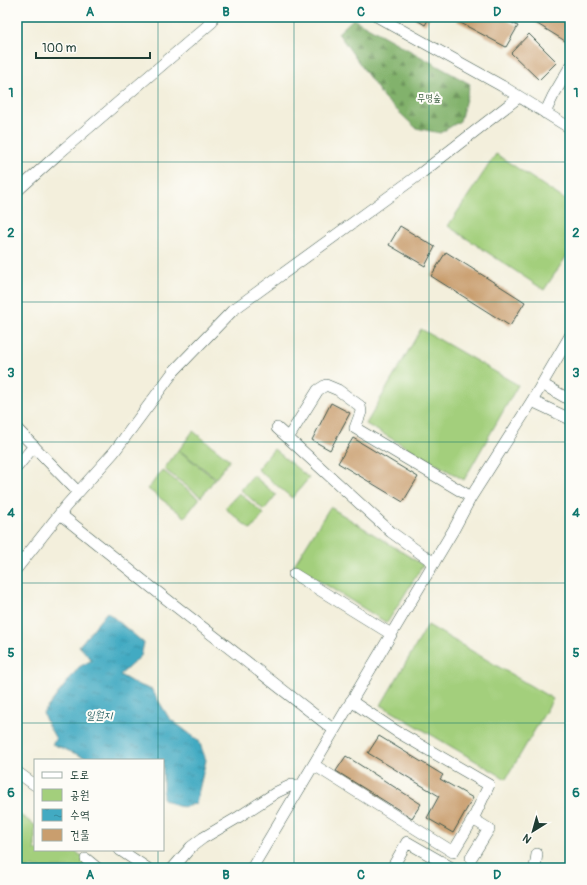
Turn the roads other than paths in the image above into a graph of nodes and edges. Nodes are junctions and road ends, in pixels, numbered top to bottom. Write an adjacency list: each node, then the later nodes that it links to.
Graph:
1 (208, 17): 7 (lane)
2 (378, 17): 4 (lane)
3 (570, 67): 5 (lane)
4 (519, 97): 5 (lane); 18 (lane)
5 (545, 113): 6 (lane)
6 (570, 128)
7 (17, 192)
8 (570, 336): 9 (lane)
9 (542, 384): 10 (lane); 11 (lane)
10 (570, 400)
11 (532, 401): 12 (lane); 19 (lane)
12 (570, 419)
13 (277, 428): 15 (lane)
14 (17, 429): 16 (lane)
15 (288, 438): 19 (lane); 21 (lane)
16 (34, 446): 17 (lane); 18 (lane)
17 (17, 467)
18 (78, 492): 20 (lane)
19 (471, 498): 21 (lane)
20 (60, 514): 22 (lane); 26 (lane)
21 (434, 563): 24 (lane)
22 (17, 568)
23 (294, 574): 24 (lane)
24 (391, 634): 25 (lane)
25 (351, 701): 26 (lane); 31 (lane)
26 (334, 730): 27 (lane)
27 (314, 765): 30 (lane); 31 (lane)
28 (17, 772): 29 (lane)
29 (34, 784)
30 (299, 789): 38 (lane); 39 (lane)
31 (473, 820): 34 (lane)
32 (121, 851): 36 (lane)
33 (537, 854): 42 (lane)
34 (471, 858)
35 (86, 859): 37 (lane)
36 (140, 866)
37 (97, 868)
38 (173, 868)
39 (252, 868)
40 (392, 868): 41 (lane)
41 (452, 868)
42 (535, 868)

